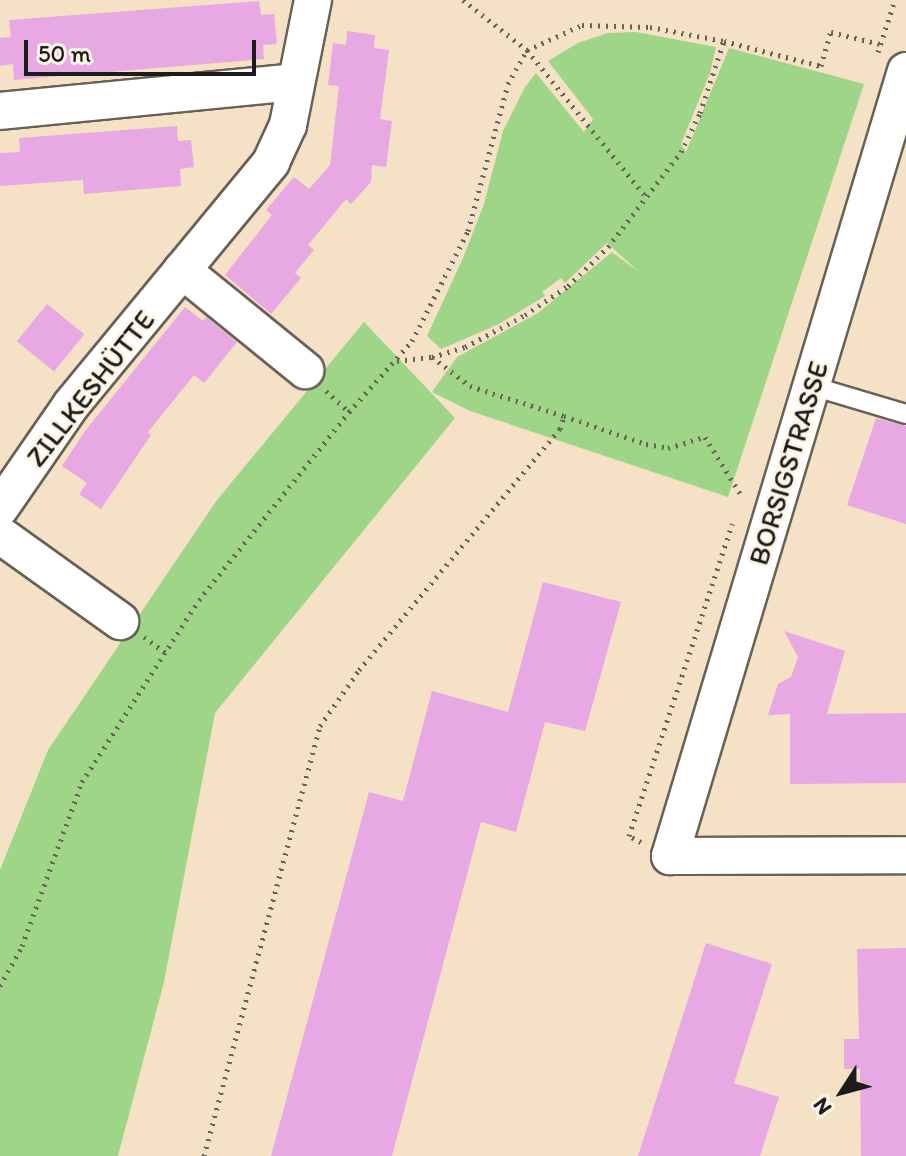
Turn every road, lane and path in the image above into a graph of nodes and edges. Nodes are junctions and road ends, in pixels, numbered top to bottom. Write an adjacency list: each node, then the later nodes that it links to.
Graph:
1 (463, 0): 5 (path)
2 (313, 5): 7 (street, ZILLKESHÜTTE)
3 (724, 41): 4 (path); 5 (path); 9 (path)
4 (880, 44)
5 (527, 50): 9 (path); 12 (path)
6 (906, 71): 14 (street, BORSIGSTRASSE)
7 (295, 82): 8 (street); 10 (street, ZILLKESHÜTTE)
8 (0, 111)
9 (647, 198): 11 (path)
10 (182, 270): 13 (street); 18 (street, ZILLKESHÜTTE)
11 (432, 357): 12 (path); 16 (path)
12 (395, 361): 22 (path)
13 (305, 370)
14 (812, 386): 15 (lane); 21 (street, BORSIGSTRASSE)
15 (906, 414)
16 (564, 416): 17 (path); 23 (path)
17 (741, 495)
18 (0, 508)
19 (0, 535): 20 (street)
20 (120, 621)
21 (906, 855)
22 (0, 986)
23 (204, 1156)

